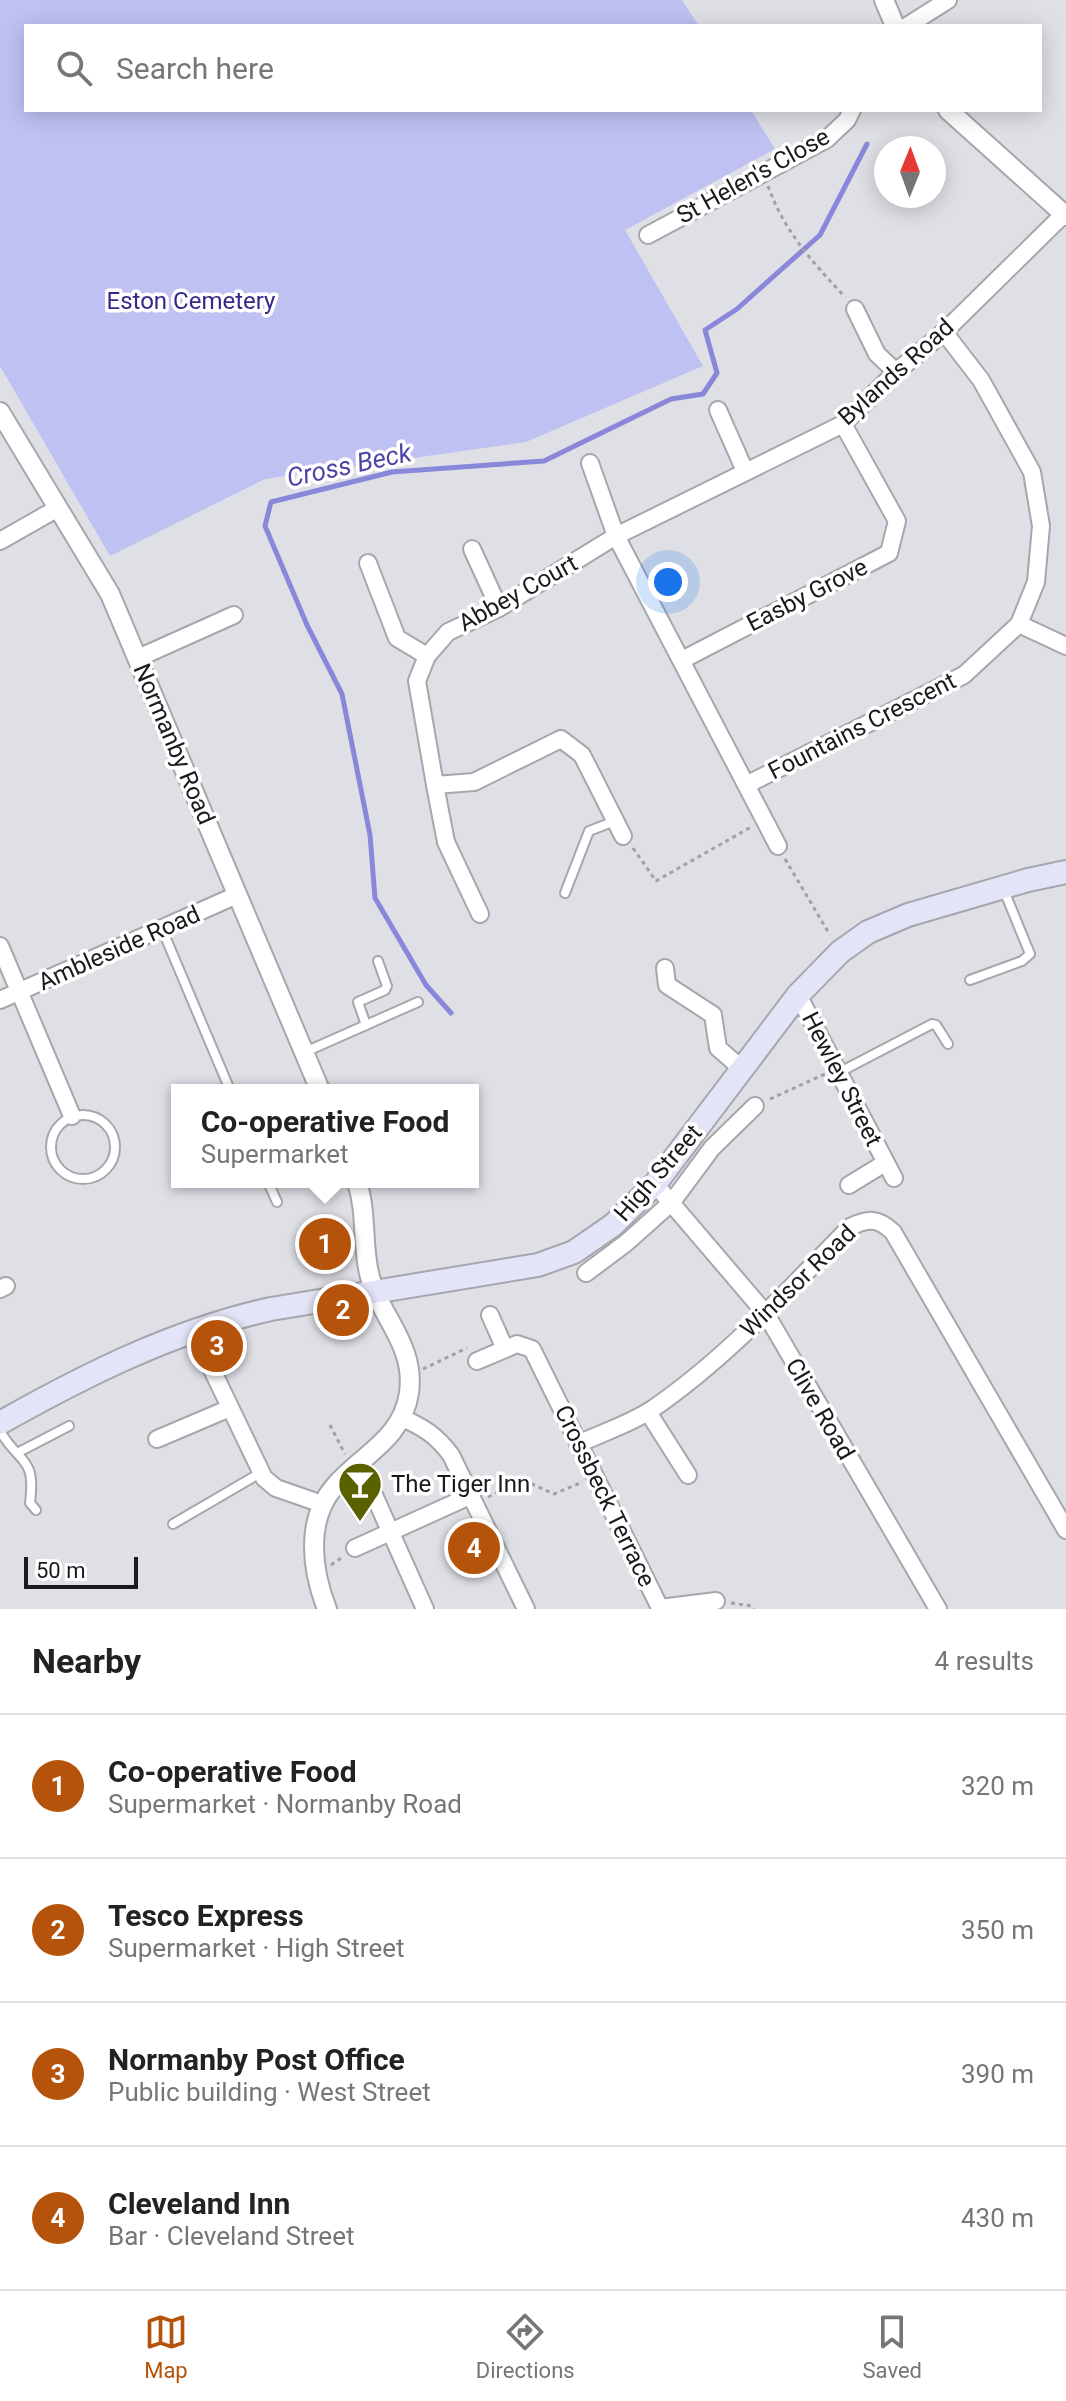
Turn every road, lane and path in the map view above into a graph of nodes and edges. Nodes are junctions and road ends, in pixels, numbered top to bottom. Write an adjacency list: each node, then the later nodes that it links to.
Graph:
1 (884, 0): 3 (street)
2 (948, 0): 4 (street)
3 (894, 24)
4 (910, 24)
5 (851, 112): 7 (street, St Helen's Close)
6 (950, 112): 8 (street)
7 (763, 172): 9 (street, St Helen's Close); 10 (path)
8 (1065, 215): 11 (street, Bylands Road)
9 (648, 235)
10 (855, 309): 12 (street)
11 (944, 332): 12 (street, Bylands Road); 25 (street, Fountains Crescent)
12 (896, 372): 15 (street, Bylands Road)
13 (718, 410): 17 (street)
14 (0, 412): 18 (street, Normanby Road)
15 (843, 424): 17 (street, Bylands Road); 29 (street, Easby Grove)
16 (590, 463): 19 (street)
17 (745, 471): 19 (street, Bylands Road)
18 (58, 508): 20 (street); 28 (street, Normanby Road)
19 (616, 536): 23 (street, Abbey Court); 29 (street)
20 (0, 541)
21 (472, 549): 23 (street)
22 (368, 563): 27 (street)
23 (499, 608): 27 (street, Abbey Court)
24 (234, 615): 28 (street)
25 (1019, 624): 26 (street); 30 (street, Fountains Crescent)
26 (1066, 646)
27 (427, 656): 31 (street)
28 (138, 658): 38 (street, Normanby Road)
29 (682, 660): 30 (street)
30 (748, 784): 32 (street)
31 (435, 785): 33 (street); 39 (street)
32 (764, 820): 33 (path); 34 (street)
33 (619, 828): 37 (lane)
34 (778, 846): 42 (path)
35 (1066, 872): 36 (main road, High Street)
36 (1003, 887): 42 (main road, High Street); 45 (lane)
37 (565, 893)
38 (237, 895): 40 (street, Ambleside Road); 52 (street, Normanby Road)
39 (480, 914)
40 (162, 929): 46 (street, Ambleside Road); 55 (lane)
41 (0, 946): 46 (street)
42 (840, 952): 47 (main road, High Street)
43 (378, 961): 50 (lane)
44 (665, 968): 53 (street)
45 (970, 980)
46 (19, 991): 48 (street, Ambleside Road); 58 (street)
47 (798, 995): 53 (main road, High Street); 54 (street, Hewley Street)
48 (0, 1000)
49 (418, 1002): 50 (lane)
50 (366, 1025): 52 (lane)
51 (948, 1044): 54 (lane)
52 (304, 1052): 56 (street, Normanby Road)
53 (742, 1069): 59 (main road, High Street)
54 (836, 1071): 57 (path); 60 (street, Hewley Street)
55 (227, 1084)
56 (317, 1084)
57 (755, 1106): 64 (street)
58 (72, 1116): 58 (lane)
59 (655, 1184): 64 (street, Clive Road); 66 (main road, High Street)
60 (849, 1185)
61 (271, 1188): 63 (lane)
62 (358, 1188): 66 (street)
63 (277, 1202)
64 (672, 1202): 65 (street); 67 (street, Clive Road)
65 (586, 1273)
66 (376, 1292): 69 (main road, High Street); 72 (street)
67 (766, 1314): 74 (street, Windsor Road); 89 (street, Windsor Road); 100 (street, Clive Road)
68 (490, 1315): 70 (street, Crossbeck Terrace)
69 (193, 1330): 73 (street); 76 (main road, High Street)
70 (511, 1346): 71 (street); 80 (street, Crossbeck Terrace)
71 (477, 1361): 72 (path)
72 (410, 1375): 75 (street)
73 (230, 1408): 79 (street); 82 (street)
74 (648, 1412): 80 (street, Windsor Road); 83 (street)
75 (402, 1418): 86 (street); 87 (street)
76 (0, 1423)
77 (69, 1426): 81 (lane)
78 (0, 1431): 81 (lane)
79 (157, 1439)
80 (578, 1444): 84 (street, Crossbeck Terrace)
81 (17, 1453): 88 (lane)
82 (262, 1472): 87 (street); 90 (lane)
83 (688, 1475)
84 (594, 1476): 86 (path); 95 (street, Crossbeck Terrace)
85 (374, 1495): 91 (street)
86 (474, 1499): 91 (street); 98 (street)
87 (322, 1504): 94 (street)
88 (36, 1510)
89 (1061, 1510): 92 (street, Windsor Road)
90 (173, 1524)
91 (390, 1530): 93 (street); 97 (street)
92 (1066, 1530)
93 (355, 1548): 94 (path)
94 (315, 1577): 96 (street)
95 (716, 1601): 99 (path)
96 (327, 1609)
97 (425, 1609)
98 (526, 1609)
99 (754, 1609)
100 (938, 1609)

